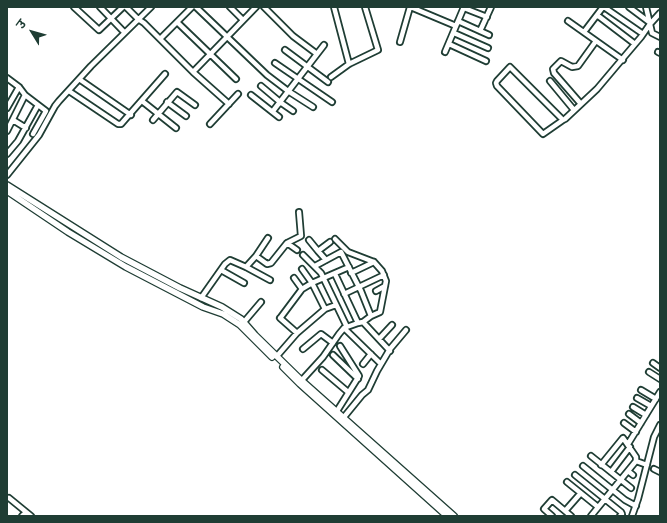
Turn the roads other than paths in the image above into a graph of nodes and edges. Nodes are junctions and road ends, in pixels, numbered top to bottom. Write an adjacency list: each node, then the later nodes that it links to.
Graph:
1 (74, 7): 23 (street)
2 (100, 7): 23 (street)
3 (125, 7): 23 (street); 24 (street)
4 (152, 7): 24 (street)
5 (192, 7): 27 (street)
6 (196, 7): 36 (street)
7 (230, 7): 25 (street)
8 (256, 7): 25 (street)
9 (264, 7): 48 (street)
10 (334, 7): 52 (street)
11 (365, 7): 52 (street)
12 (412, 7): 29 (street); 40 (street)
13 (457, 7): 19 (street)
14 (491, 7): 22 (street)
15 (604, 7): 21 (street); 34 (street)
16 (629, 7): 28 (street)
17 (646, 7): 28 (street)
18 (660, 7): 20 (street)
19 (464, 8): 22 (street); 29 (street)
20 (660, 12): 28 (street)
21 (597, 15): 32 (street); 42 (street)
22 (487, 17): 30 (street)
23 (112, 19): 31 (street)
24 (138, 19): 31 (street); 38 (street)
25 (243, 20): 36 (street)
26 (568, 21): 32 (street)
27 (177, 22): 38 (street); 47 (street)
28 (649, 23): 34 (street); 37 (street)
29 (457, 24): 30 (street); 33 (street)
30 (480, 31): 35 (street)
31 (124, 32): 60 (street)
32 (584, 32): 39 (street)
33 (454, 33): 41 (street); 44 (street)
34 (643, 34): 42 (street)
35 (489, 35)
36 (227, 37): 47 (street); 66 (street)
37 (660, 37)
38 (160, 39): 54 (street)
39 (596, 41): 49 (street); 61 (street)
40 (400, 42)
41 (449, 44): 46 (street); 50 (street)
42 (635, 44): 49 (street)
43 (324, 45): 48 (street)
44 (488, 48)
45 (285, 50): 53 (street)
46 (445, 52)
47 (210, 54): 54 (street); 58 (street)
48 (317, 54): 53 (street)
49 (623, 60): 75 (street)
50 (486, 61)
51 (275, 63): 59 (street)
52 (349, 64): 56 (street)
53 (308, 66): 59 (street); 62 (street)
54 (193, 72): 74 (street)
55 (165, 74): 70 (street)
56 (331, 77)
57 (7, 78): 64 (street)
58 (236, 79)
59 (298, 79): 66 (street); 73 (street)
60 (79, 80): 65 (street); 84 (street)
61 (560, 80): 75 (street); 80 (street)
62 (328, 82)
63 (261, 86): 72 (street)
64 (19, 87): 68 (street); 79 (street)
65 (69, 90): 84 (street); 97 (street)
66 (288, 91): 72 (street); 78 (street)
67 (238, 94): 74 (street)
68 (25, 95): 76 (street); 87 (street)
69 (251, 95): 82 (street)
70 (142, 101): 83 (street); 84 (street)
71 (167, 102): 77 (street); 83 (street); 85 (street)
72 (280, 102): 81 (street); 82 (street)
73 (332, 102)
74 (229, 104): 90 (street)
75 (581, 104): 80 (street)
76 (38, 105): 91 (street); 94 (street)
77 (195, 105)
78 (313, 107)
79 (7, 108)
80 (574, 110): 89 (street)
81 (293, 111)
82 (273, 112): 86 (street)
83 (157, 113): 88 (street); 92 (street)
84 (131, 115)
85 (186, 116)
86 (279, 117)
87 (13, 120): 91 (street); 93 (street)
88 (152, 120)
89 (563, 120): 89 (street)
90 (210, 124)
91 (26, 128): 95 (street)
92 (176, 128)
93 (7, 131)
94 (33, 134)
95 (7, 154)
96 (7, 164): 97 (street)
97 (13, 168): 98 (street)
98 (7, 175)
99 (8, 188): 130 (main road); 152 (main road)
100 (299, 212): 105 (street)
101 (268, 238): 109 (street)
102 (335, 239): 111 (street)
103 (309, 240): 107 (street)
104 (330, 242): 107 (street)
105 (287, 243): 106 (street); 109 (street)
106 (297, 250)
107 (318, 251): 110 (street)
108 (303, 255): 112 (street)
109 (256, 256): 113 (street)
110 (326, 260): 112 (street); 114 (street)
111 (374, 262): 117 (street); 119 (street)
112 (315, 266): 121 (street)
113 (246, 267): 116 (street); 122 (street)
114 (348, 267): 117 (street); 118 (street)
115 (302, 268): 124 (street)
116 (221, 270): 123 (street); 130 (street)
117 (351, 273): 125 (street)
118 (334, 274): 121 (street); 129 (street)
119 (384, 275): 125 (street); 126 (street)
120 (294, 278): 127 (street)
121 (324, 278): 124 (street); 132 (street)
122 (270, 280)
123 (244, 283)
124 (312, 283): 127 (street); 133 (street)
125 (358, 286): 129 (street); 134 (street)
126 (385, 286): 128 (street); 134 (street)
127 (302, 289): 140 (street)
128 (376, 291)
129 (344, 294): 136 (street)
130 (201, 298): 135 (main road)
131 (261, 302): 135 (street)
132 (336, 304): 133 (street); 138 (street)
133 (325, 309): 140 (street)
134 (371, 316): 136 (street)
135 (244, 322): 148 (main road)
136 (360, 323): 138 (street); 141 (street)
137 (392, 325): 141 (street)
138 (346, 328): 142 (street); 146 (street)
139 (406, 330): 145 (street)
140 (297, 334): 148 (street)
141 (379, 339): 145 (street)
142 (333, 343): 144 (street); 158 (street)
143 (340, 346): 156 (street)
144 (303, 349)
145 (390, 351): 151 (street)
146 (371, 354): 150 (street); 151 (street)
147 (333, 355): 156 (street)
148 (277, 356): 152 (main road)
149 (653, 363): 153 (street)
150 (363, 364)
151 (381, 364): 169 (street)
152 (284, 366): 158 (main road); 199 (main road)
153 (660, 368)
154 (322, 370): 160 (street)
155 (649, 372): 157 (street)
156 (358, 379): 160 (street)
157 (660, 379)
158 (302, 380): 166 (main road)
159 (641, 390): 163 (street)
160 (348, 392): 166 (street)
161 (660, 392): 163 (street)
162 (637, 398): 164 (street)
163 (656, 399): 164 (street)
164 (651, 406): 168 (street)
165 (633, 407): 168 (street)
166 (337, 411): 169 (main road)
167 (629, 414): 171 (street)
168 (646, 415): 171 (street)
169 (344, 417): 200 (main road)
170 (624, 423): 173 (street)
171 (641, 423): 173 (street)
172 (660, 425): 178 (street)
173 (636, 432): 174 (street)
174 (629, 446): 176 (street); 177 (street); 182 (street)
175 (591, 456): 177 (street)
176 (636, 461): 178 (street); 181 (street)
177 (601, 465): 182 (street)
178 (646, 465): 193 (street)
179 (583, 466): 189 (street)
180 (654, 469): 183 (street)
181 (628, 471): 185 (street); 186 (street)
182 (611, 472): 186 (street)
183 (660, 472)
184 (575, 474): 192 (street)
185 (633, 474)
186 (620, 480): 188 (street); 189 (street)
187 (567, 482): 190 (street)
188 (631, 488)
189 (612, 490): 192 (street); 193 (street)
190 (580, 494): 194 (street); 195 (street)
191 (9, 498): 196 (street)
192 (605, 498): 194 (street); 204 (street)
193 (636, 506): 205 (street)
194 (598, 507): 203 (street)
195 (565, 511): 201 (street); 202 (street)
196 (26, 512): 197 (street); 198 (street)
197 (22, 516)
198 (31, 516)
199 (447, 516)
200 (454, 516)
201 (552, 516)
202 (571, 516)
203 (591, 516)
204 (620, 516)
205 (632, 516)

